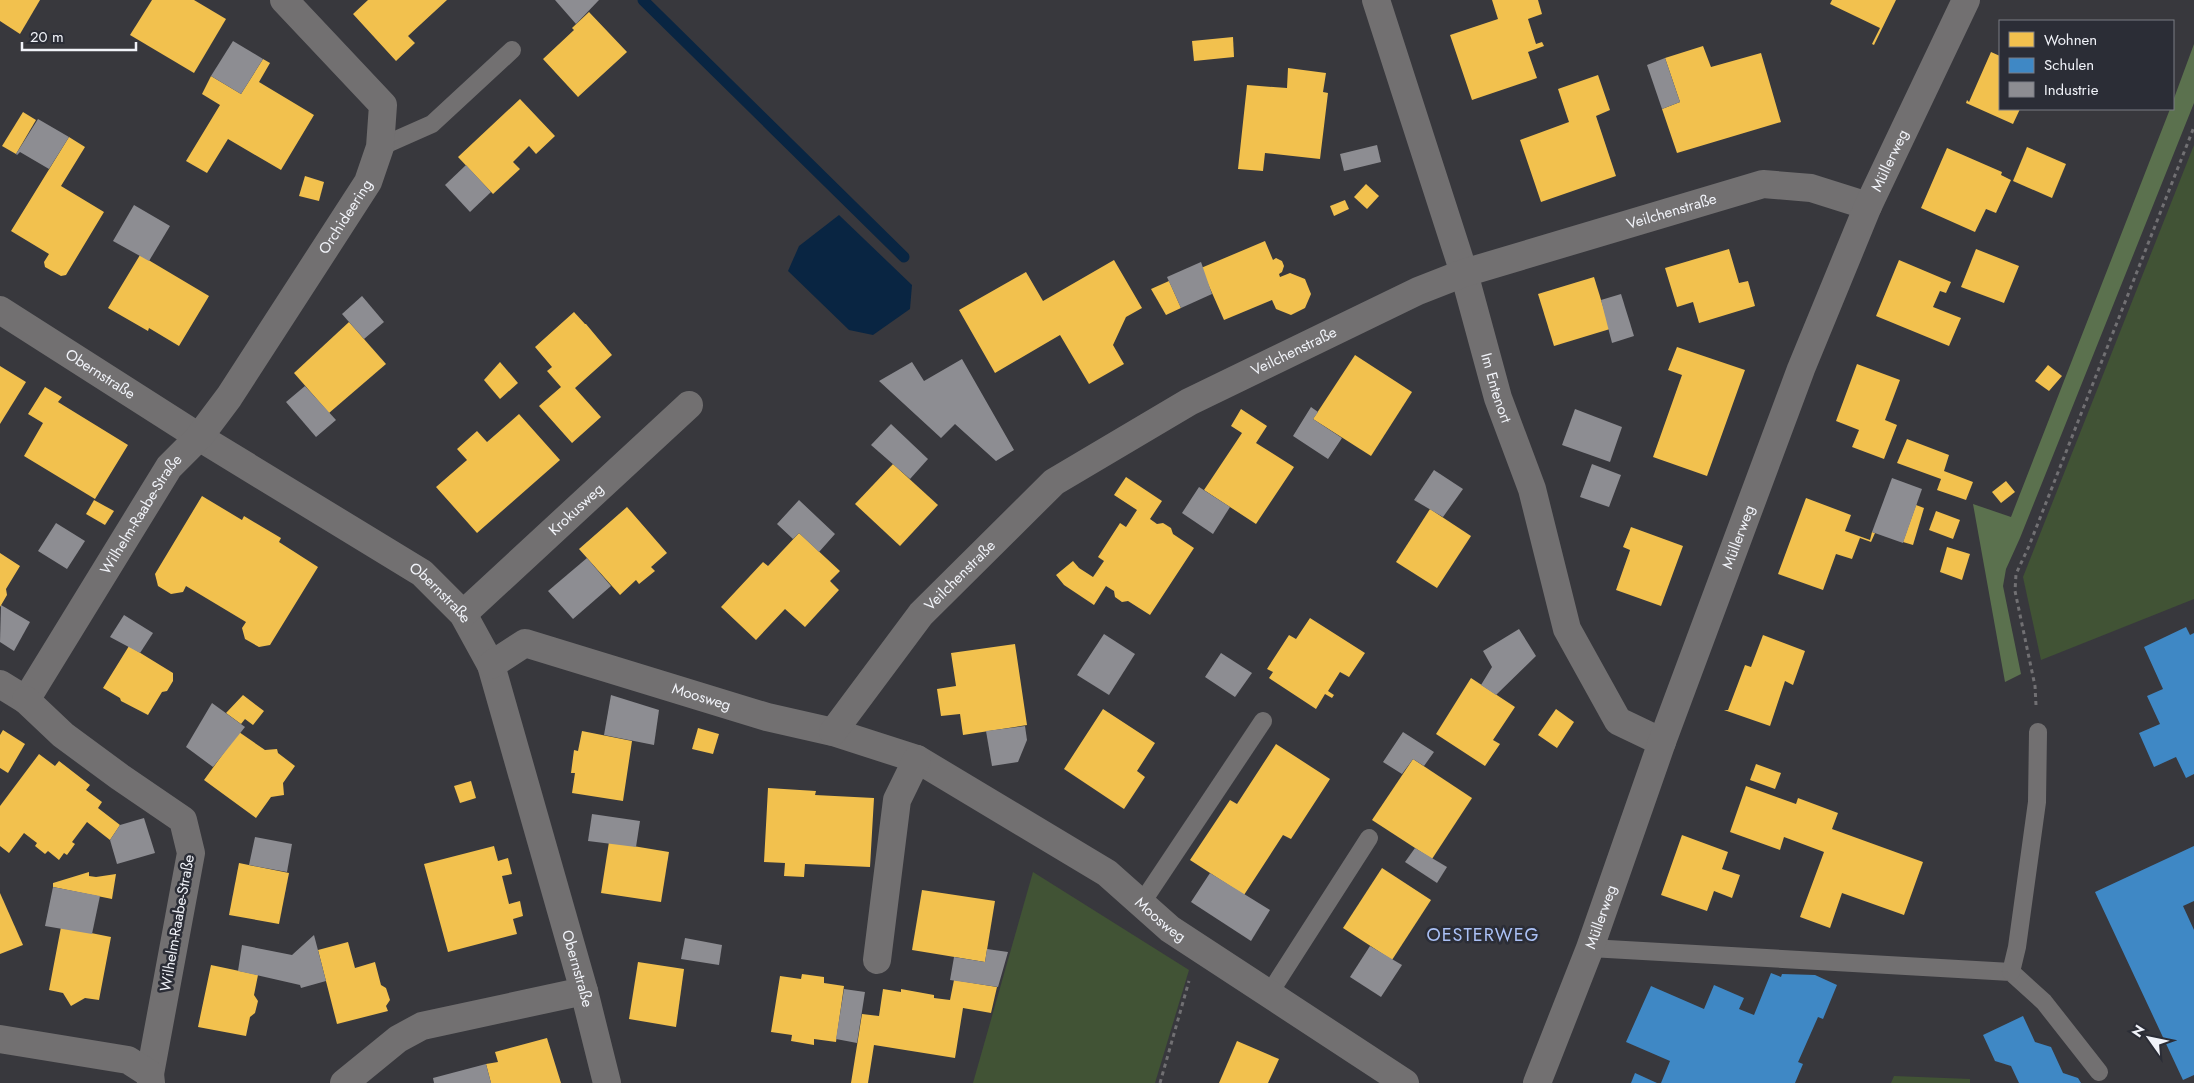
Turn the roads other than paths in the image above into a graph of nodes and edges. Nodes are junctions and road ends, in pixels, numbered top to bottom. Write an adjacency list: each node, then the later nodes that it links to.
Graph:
1 (284, 0): 5 (street, Orchideering)
2 (1376, 0): 7 (street, Im Entenort)
3 (1966, 0): 6 (street, Müllerweg)
4 (512, 50): 5 (lane)
5 (380, 148): 10 (street, Orchideering)
6 (1868, 206): 7 (street, Veilchenstraße); 18 (street, Müllerweg)
7 (1464, 273): 16 (street, Veilchenstraße); 18 (street, Im Entenort)
8 (0, 310): 10 (street, Obernstraße)
9 (689, 405): 11 (street, Krokusweg)
10 (199, 437): 11 (street, Obernstraße); 14 (street, Wilhelm-Raabe-Straße)
11 (463, 614): 12 (street, Obernstraße)
12 (491, 665): 16 (street, Moosweg); 25 (street, Obernstraße)
13 (0, 684): 14 (street, Wilhelm-Raabe-Straße)
14 (26, 700): 29 (street, Wilhelm-Raabe-Straße)
15 (1263, 721): 21 (lane)
16 (833, 732): 19 (street, Moosweg)
17 (2038, 732): 24 (lane)
18 (1662, 742): 22 (street, Müllerweg)
19 (917, 759): 21 (street, Moosweg); 23 (street)
20 (1368, 838): 26 (lane)
21 (1141, 904): 26 (street, Moosweg)
22 (1590, 948): 24 (lane); 33 (street, Müllerweg)
23 (877, 960)
24 (2011, 972): 28 (lane)
25 (584, 991): 30 (street); 31 (street, Obernstraße)
26 (1269, 994): 32 (street, Moosweg)
27 (0, 1039): 29 (street, Wilhelm-Raabe-Straße)
28 (2099, 1072)
29 (151, 1078)
30 (344, 1083)
31 (607, 1083)
32 (1405, 1083)
33 (1537, 1083)

